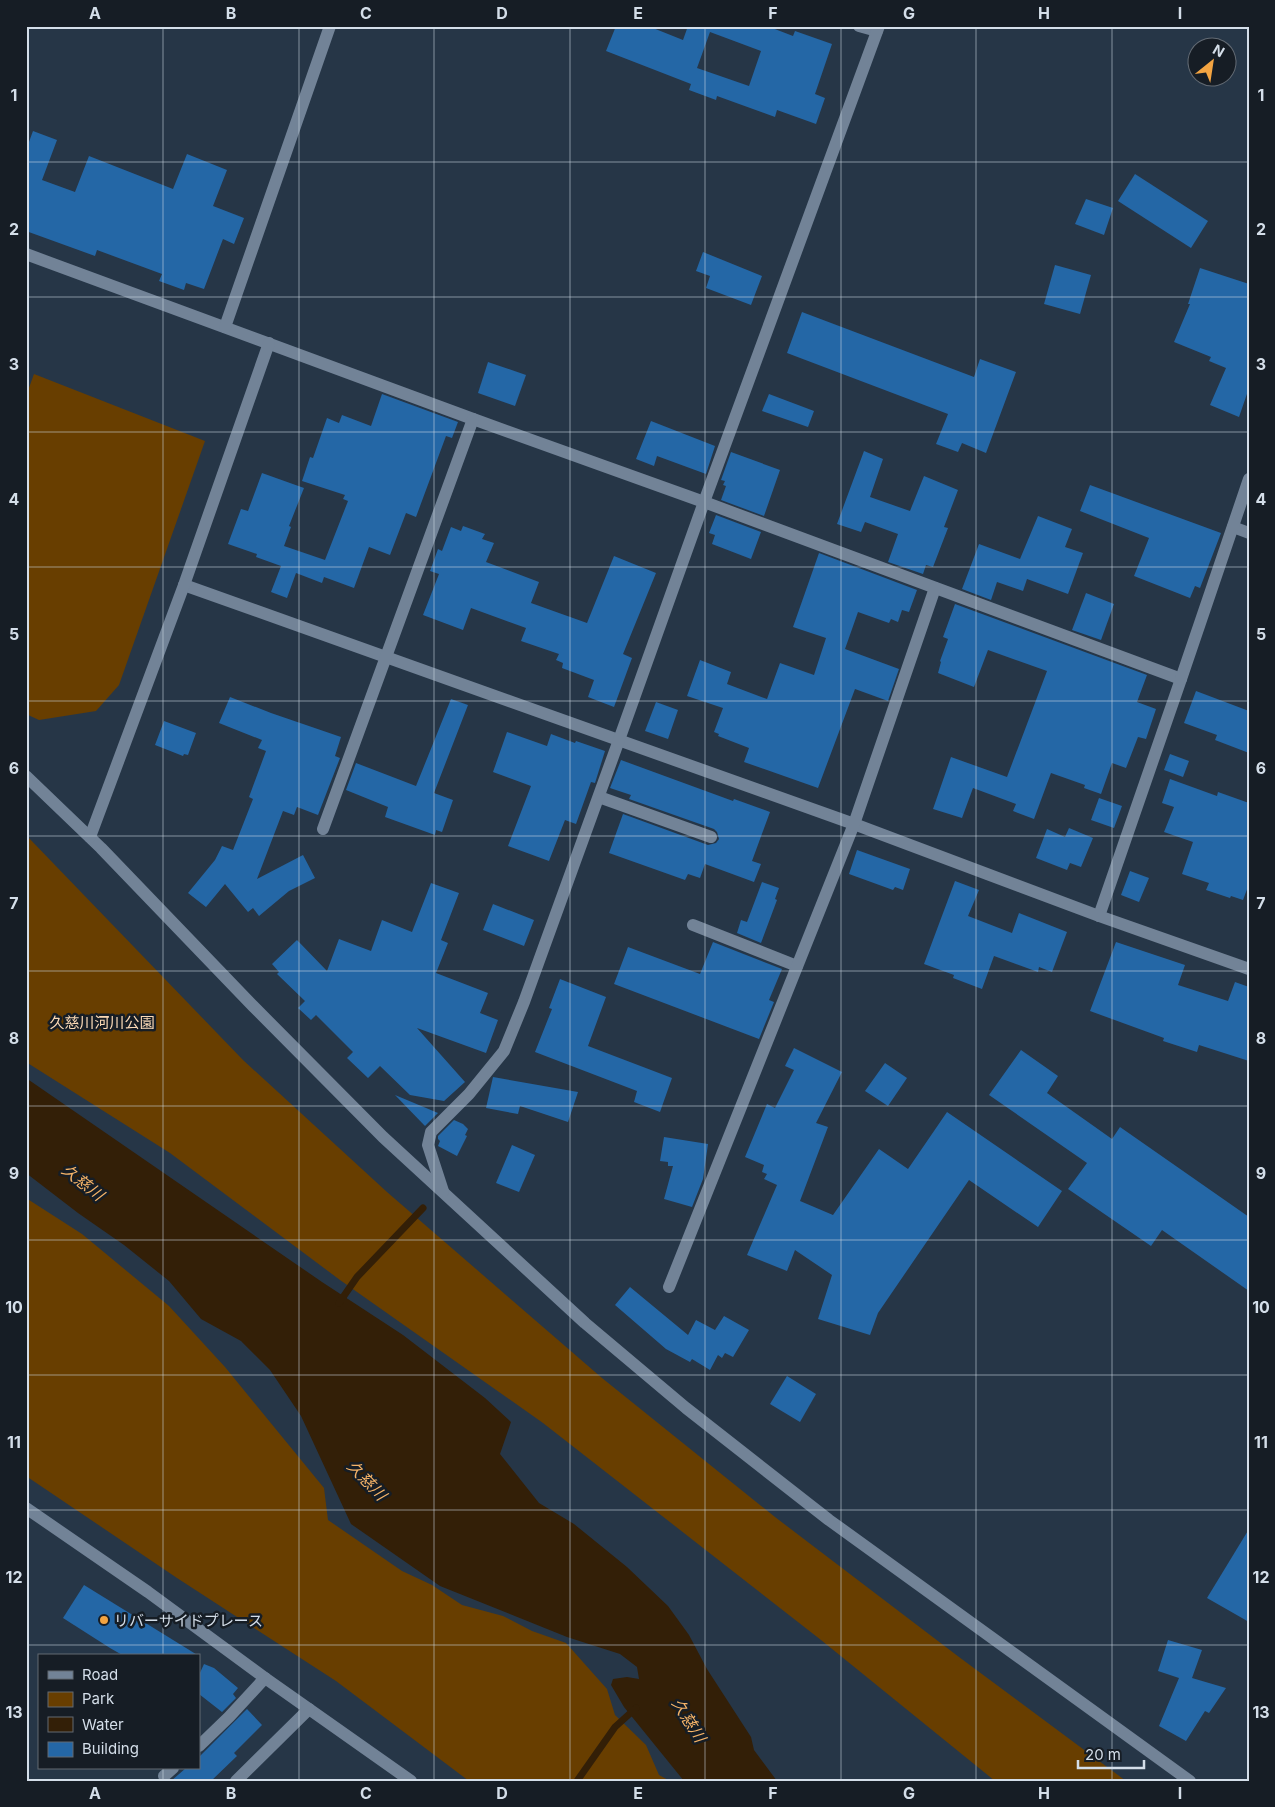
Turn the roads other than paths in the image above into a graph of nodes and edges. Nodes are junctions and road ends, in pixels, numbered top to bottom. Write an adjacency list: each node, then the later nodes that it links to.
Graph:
1 (330, 26): 5 (street)
2 (859, 26): 3 (street)
3 (878, 29): 9 (street)
4 (26, 254): 5 (street)
5 (224, 326): 6 (street)
6 (269, 343): 7 (street); 12 (street)
7 (473, 419): 9 (street); 14 (street)
8 (1249, 479): 10 (street)
9 (704, 502): 13 (street); 16 (street)
10 (1233, 527): 11 (street); 15 (street)
11 (1249, 533)
12 (184, 585): 14 (street); 22 (street)
13 (935, 588): 15 (street); 19 (street)
14 (386, 656): 16 (street); 20 (street)
15 (1181, 679): 23 (street)
16 (619, 740): 18 (street); 19 (street)
17 (26, 776): 22 (street)
18 (599, 797): 21 (street); 27 (street)
19 (854, 824): 23 (street); 25 (street)
20 (323, 830)
21 (711, 837)
22 (90, 838): 27 (street)
23 (1099, 916): 26 (street)
24 (693, 925): 25 (street)
25 (797, 966): 28 (street)
26 (1249, 969)
27 (444, 1194): 35 (street)
28 (669, 1287)
29 (26, 1508): 30 (street)
30 (265, 1678): 31 (street); 32 (street)
31 (309, 1709): 33 (street); 34 (street)
32 (200, 1745)
33 (236, 1781)
34 (411, 1781)
35 (1190, 1781)

